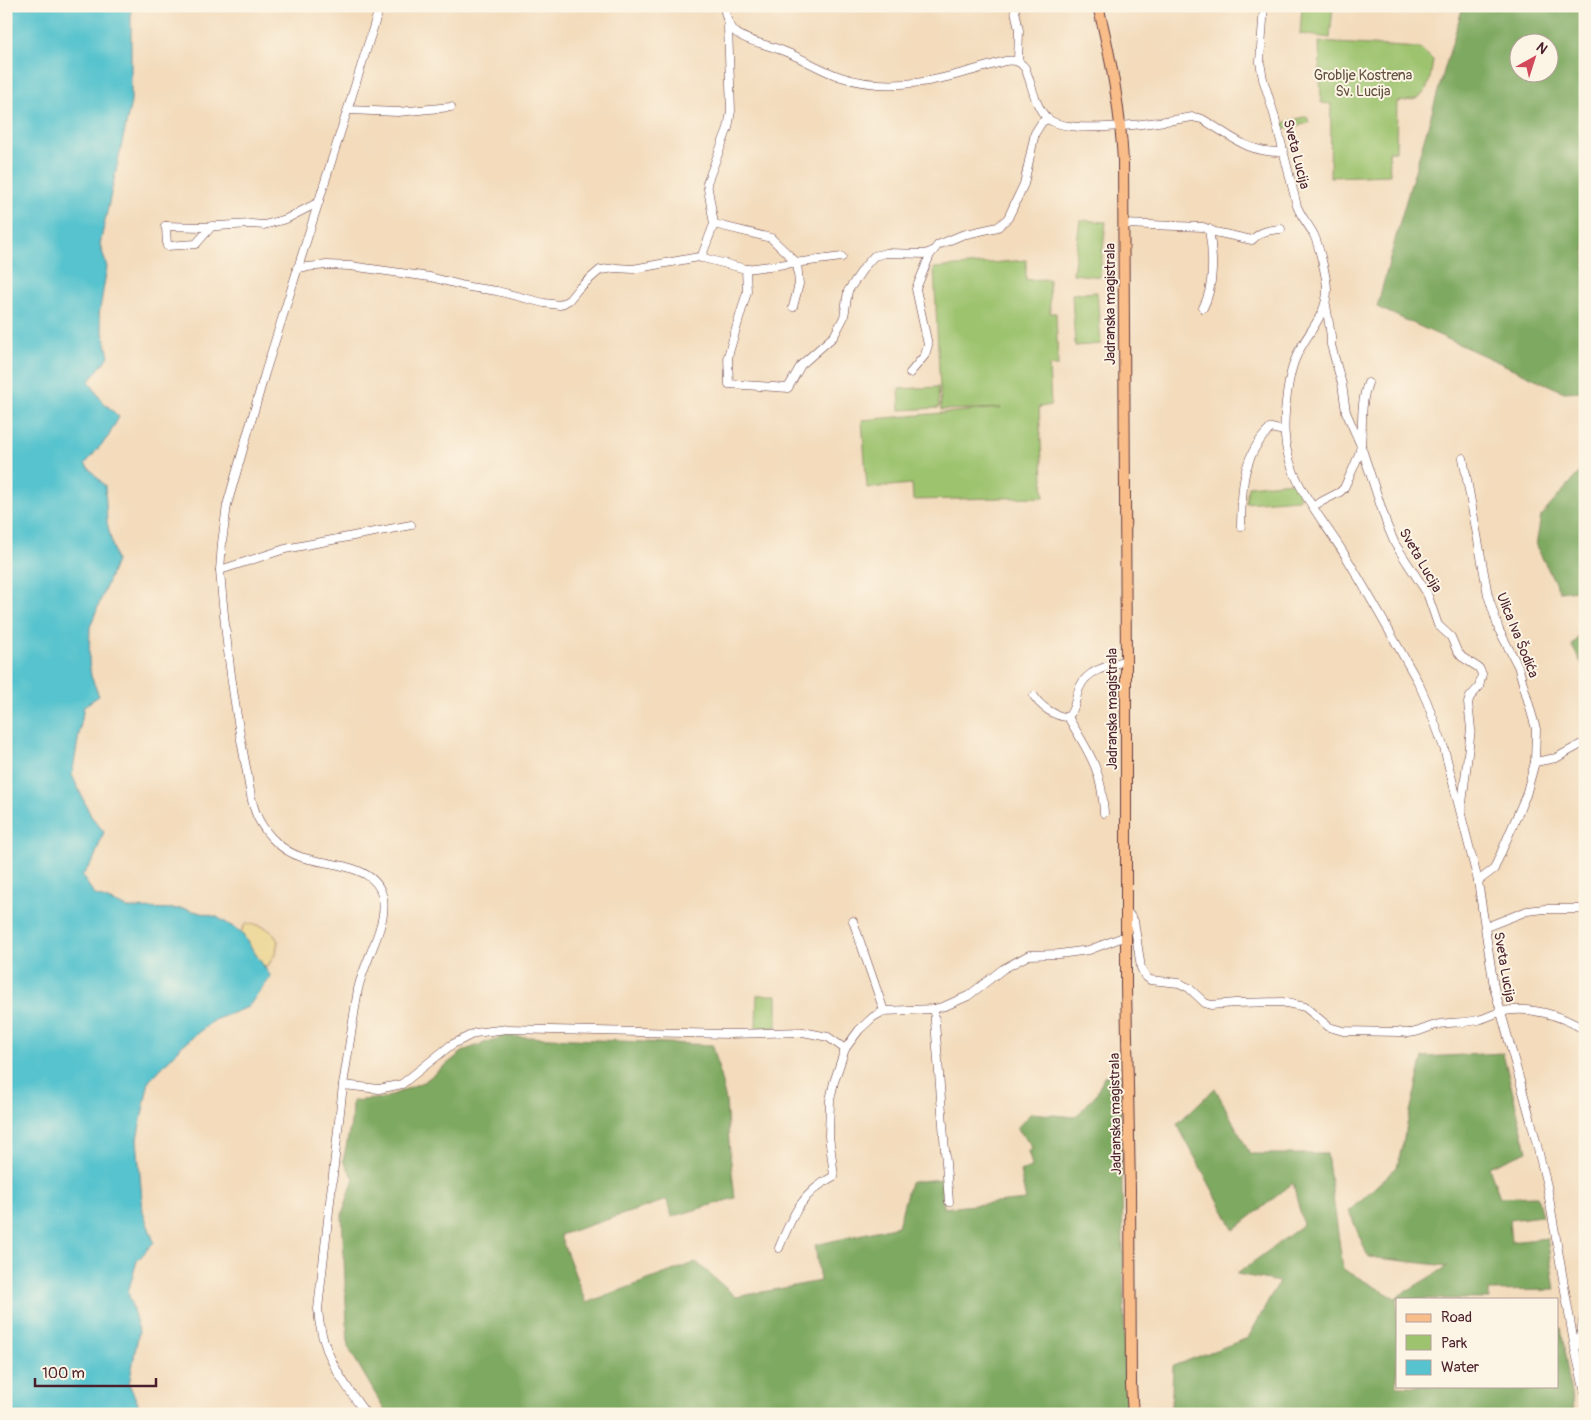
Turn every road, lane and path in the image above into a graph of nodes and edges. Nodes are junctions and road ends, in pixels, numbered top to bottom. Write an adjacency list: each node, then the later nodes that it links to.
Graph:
1 (380, 6): 9 (street)
2 (724, 6): 6 (street)
3 (1014, 6): 7 (street)
4 (1098, 6): 11 (main road, Jadranska magistrala)
5 (1264, 6): 12 (street, Sveta Lucija)
6 (728, 25): 7 (street); 14 (street)
7 (1018, 61): 10 (street)
8 (450, 107): 9 (street)
9 (348, 110): 13 (street)
10 (1048, 119): 11 (street); 19 (street)
11 (1121, 125): 12 (street); 15 (main road, Jadranska magistrala)
12 (1283, 152): 25 (street, Sveta Lucija)
13 (319, 202): 16 (street); 23 (street)
14 (714, 224): 21 (street); 22 (street)
15 (1123, 224): 17 (street); 37 (main road, Jadranska magistrala)
16 (212, 226): 16 (street)
17 (1208, 229): 18 (street); 27 (street)
18 (1281, 229)
19 (934, 251): 24 (street); 28 (street)
20 (842, 257): 22 (street)
21 (701, 258): 23 (street); 24 (street)
22 (797, 263): 24 (street); 26 (street)
23 (297, 268): 36 (street)
24 (746, 269)
25 (1325, 303): 30 (street, Sveta Lucija); 31 (street, Sveta Lucija)
26 (793, 307)
27 (1203, 308)
28 (910, 373)
29 (1368, 383): 31 (street, Sveta Lucija)
30 (1284, 430): 33 (street, Sveta Lucija); 35 (street)
31 (1361, 446): 33 (street, Sveta Lucija); 43 (street, Sveta Lucija)
32 (1463, 458): 41 (street, Ulica Iva Šodića)
33 (1313, 506): 43 (street, Sveta Lucija)
34 (411, 525): 36 (street)
35 (1241, 526)
36 (220, 570): 55 (street)
37 (1126, 660): 39 (street); 46 (main road, Jadranska magistrala)
38 (1034, 696): 39 (street)
39 (1068, 717): 42 (street)
40 (1585, 742): 41 (street)
41 (1534, 762): 44 (street, Ulica Iva Šodića)
42 (1104, 813)
43 (1461, 817): 44 (street, Sveta Lucija)
44 (1478, 881): 48 (street, Sveta Lucija)
45 (1585, 909): 48 (street, Sveta Lucija)
46 (1126, 910): 49 (main road, Jadranska magistrala); 52 (street)
47 (853, 921): 51 (street)
48 (1486, 927): 52 (street, Sveta Lucija)
49 (1126, 936): 50 (street); 62 (main road, Jadranska magistrala)
50 (934, 1009): 51 (street); 56 (street)
51 (884, 1011): 54 (street)
52 (1500, 1012): 53 (street); 59 (street, Sveta Lucija)
53 (1585, 1030)
54 (846, 1049): 55 (street); 57 (street)
55 (343, 1085): 61 (street)
56 (950, 1202)
57 (779, 1248)
58 (1585, 1309): 59 (street)
59 (1575, 1349): 60 (street, Sveta Lucija)
60 (1585, 1393)
61 (366, 1414)
62 (1132, 1414)

